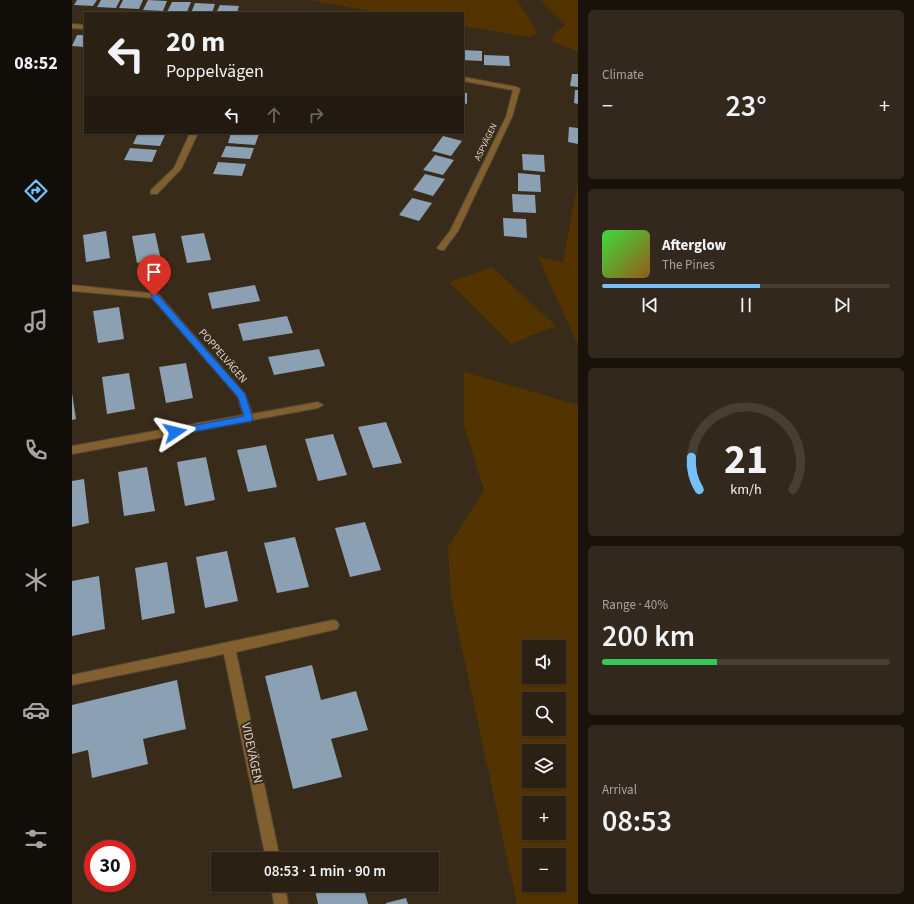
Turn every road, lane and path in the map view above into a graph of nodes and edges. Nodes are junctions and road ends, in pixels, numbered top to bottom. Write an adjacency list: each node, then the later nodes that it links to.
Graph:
1 (72, 26): 2 (street)
2 (84, 27)
3 (464, 79): 6 (street, ASPVÄGEN)
4 (194, 134): 5 (street)
5 (154, 192)
6 (441, 248)
7 (72, 288): 9 (street, POPPELVÄGEN)
8 (318, 405): 9 (street)
9 (249, 419): 10 (street)
10 (72, 450)
11 (333, 625): 12 (street)
12 (229, 648): 13 (street); 14 (street, VIDEVÄGEN)
13 (72, 680)
14 (272, 852)
15 (279, 892): 16 (street)
16 (281, 904)

